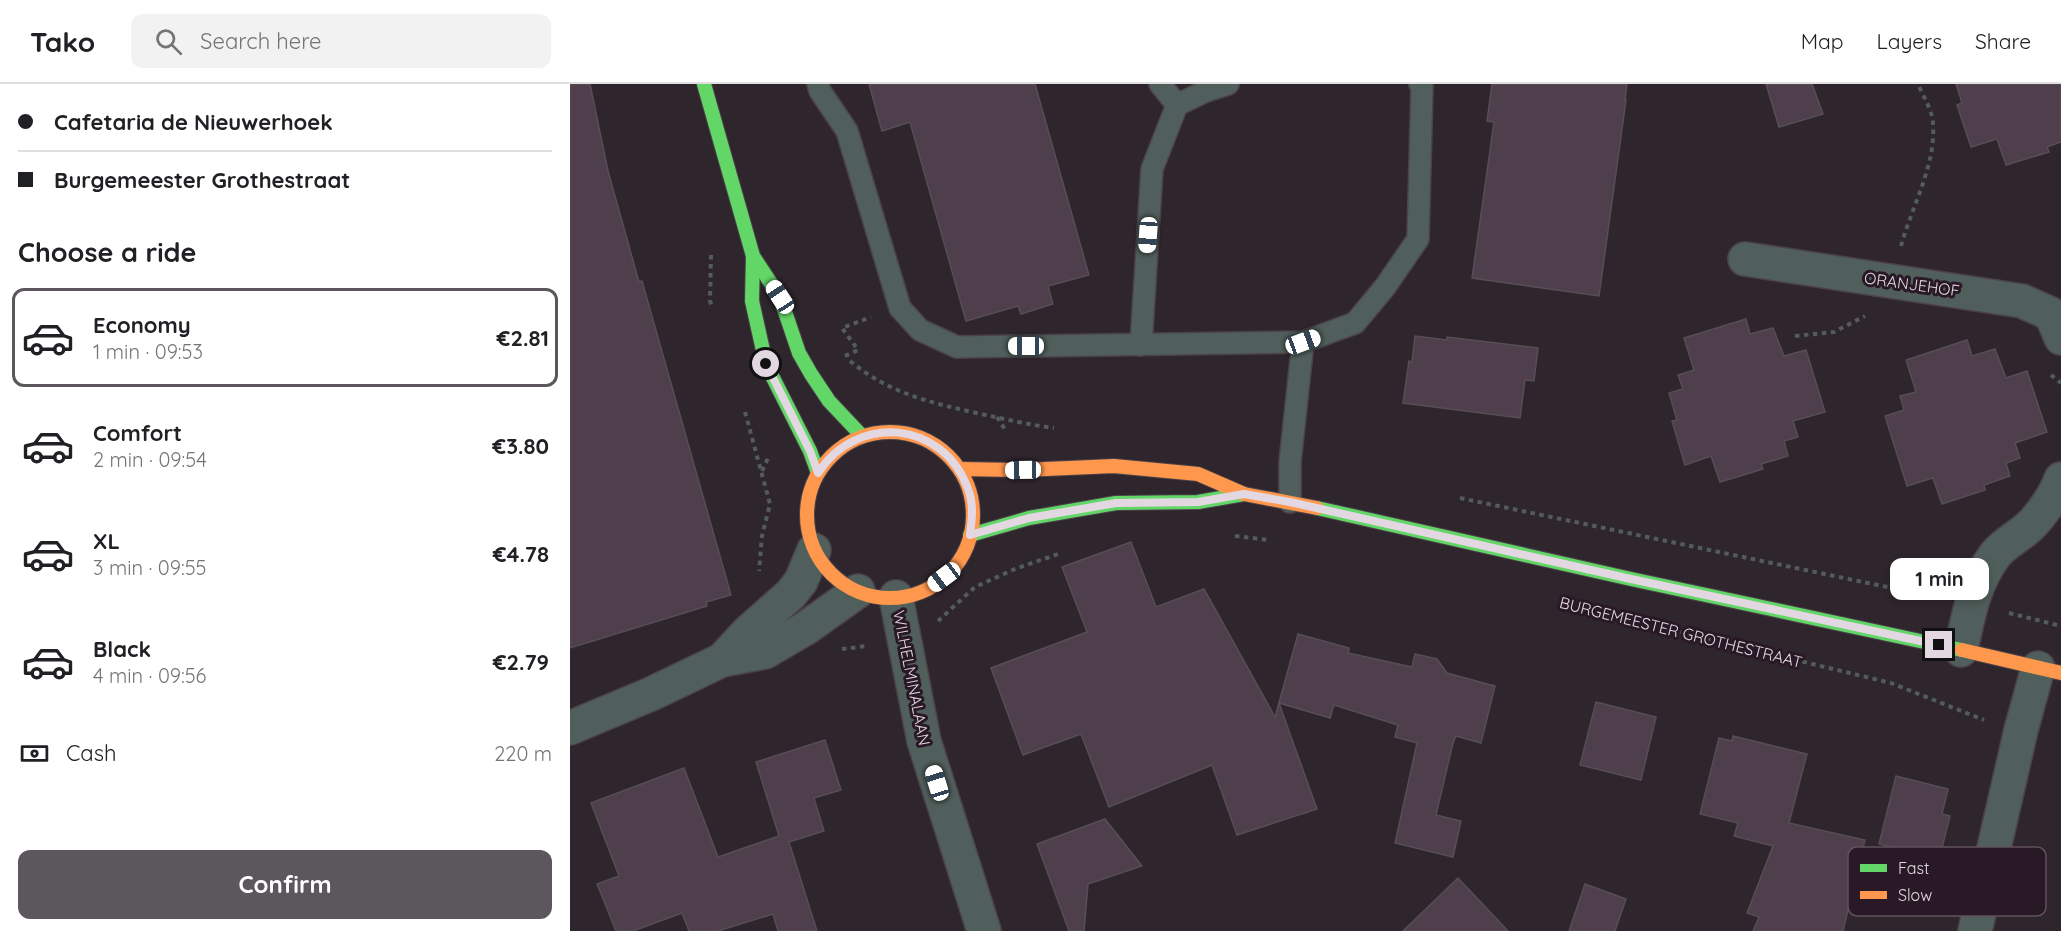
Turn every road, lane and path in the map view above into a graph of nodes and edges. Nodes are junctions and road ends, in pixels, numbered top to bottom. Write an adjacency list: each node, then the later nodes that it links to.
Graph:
1 (704, 84): 8 (main road)
2 (818, 84): 14 (lane)
3 (1160, 84): 7 (lane)
4 (1228, 84): 7 (lane)
5 (1420, 84): 13 (lane)
6 (1918, 84): 10 (path)
7 (1177, 105): 14 (lane)
8 (753, 256): 17 (main road); 20 (main road)
9 (1745, 260): 10 (street, ORANJEHOF)
10 (1907, 284): 11 (path); 12 (street, ORANJEHOF)
11 (1795, 336)
12 (2061, 338)
13 (1303, 342): 14 (lane); 24 (lane)
14 (1141, 345)
15 (867, 375): 16 (path)
16 (997, 417)
17 (862, 436): 18 (main road); 20 (main road)
18 (960, 469): 22 (main road); 25 (main road)
19 (762, 471): 28 (path)
20 (818, 473): 26 (main road)
21 (2061, 479): 31 (street)
22 (1244, 494): 24 (main road); 25 (main road)
23 (1454, 496): 31 (path)
24 (1290, 502): 35 (main road)
25 (970, 535): 30 (main road)
26 (814, 550): 29 (main road); 36 (street)
27 (1015, 569): 34 (path)
28 (759, 573)
29 (858, 591): 30 (main road); 36 (street)
30 (896, 597): 34 (street, WILHELMINALAAN)
31 (1970, 604): 32 (path); 35 (street)
32 (2061, 626)
33 (1674, 630): 39 (path, BURGEMEESTER GROTHESTRAAT)
34 (903, 637): 42 (street, WILHELMINALAAN)
35 (1961, 650): 37 (main road)
36 (722, 660): 38 (street)
37 (2050, 670): 39 (street)
38 (570, 728)
39 (2021, 730): 40 (street)
40 (1994, 847)
41 (1978, 916): 43 (street)
42 (984, 931)
43 (1975, 931)

